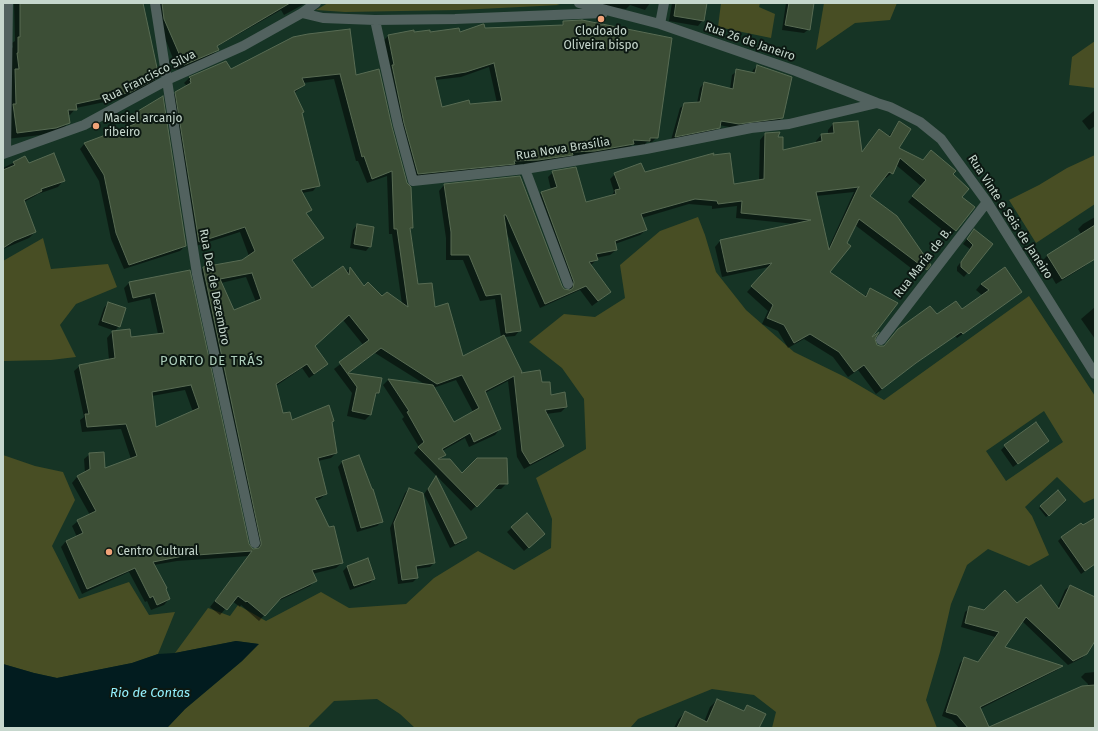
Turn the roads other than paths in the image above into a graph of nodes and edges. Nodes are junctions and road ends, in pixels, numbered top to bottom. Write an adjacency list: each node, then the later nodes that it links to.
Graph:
1 (8, 3): 12 (street)
2 (155, 3): 10 (street, Rua Dez de Dezembro)
3 (316, 3): 7 (street)
4 (579, 3): 6 (street, Rua 26 de Janeiro)
5 (664, 3): 9 (street)
6 (612, 12): 8 (street, Rua 26 de Janeiro); 9 (street, Rua 26 de Janeiro)
7 (302, 13): 8 (street, Rua 26 de Janeiro); 10 (street, Rua Francisco Silva)
8 (375, 20): 13 (street, Rua Nova Brasília)
9 (660, 24): 11 (street, Rua 26 de Janeiro)
10 (167, 80): 12 (street, Rua Francisco Silva); 18 (street, Rua Dez de Dezembro)
11 (876, 103): 13 (street, Rua Nova Brasília); 14 (street, Rua Vinte e Seis de Janeiro)
12 (5, 153)
13 (524, 169): 15 (street)
14 (987, 202): 16 (street, Rua Maria de B.); 17 (street, Rua Vinte e Seis de Janeiro)
15 (568, 284)
16 (881, 340)
17 (1095, 374)
18 (254, 543)

